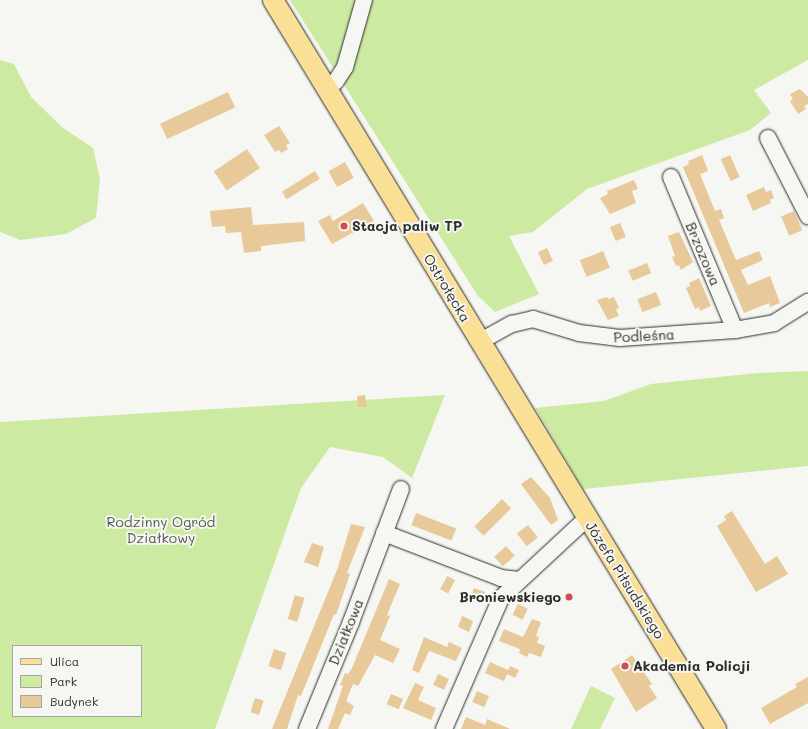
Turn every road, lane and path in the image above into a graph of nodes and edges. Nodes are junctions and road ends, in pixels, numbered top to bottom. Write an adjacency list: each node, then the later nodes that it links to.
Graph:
1 (273, 0): 3 (main road, Ostrołęcka)
2 (364, 0): 3 (street)
3 (326, 90): 9 (main road, Ostrołęcka)
4 (768, 138): 6 (street)
5 (671, 177): 8 (street, Brzozowa)
6 (808, 216)
7 (808, 302): 8 (street, Podleśna)
8 (735, 330): 9 (street, Podleśna)
9 (479, 342): 11 (main road, Ostrołęcka)
10 (401, 489): 13 (street, Działkowa)
11 (571, 493): 12 (main road, Józefa Piłsudskiego)
12 (587, 518): 14 (street); 17 (main road, Józefa Piłsudskiego)
13 (384, 533): 14 (street); 15 (street, Działkowa)
14 (519, 580): 16 (street)
15 (306, 729)
16 (444, 729)
17 (716, 729)

